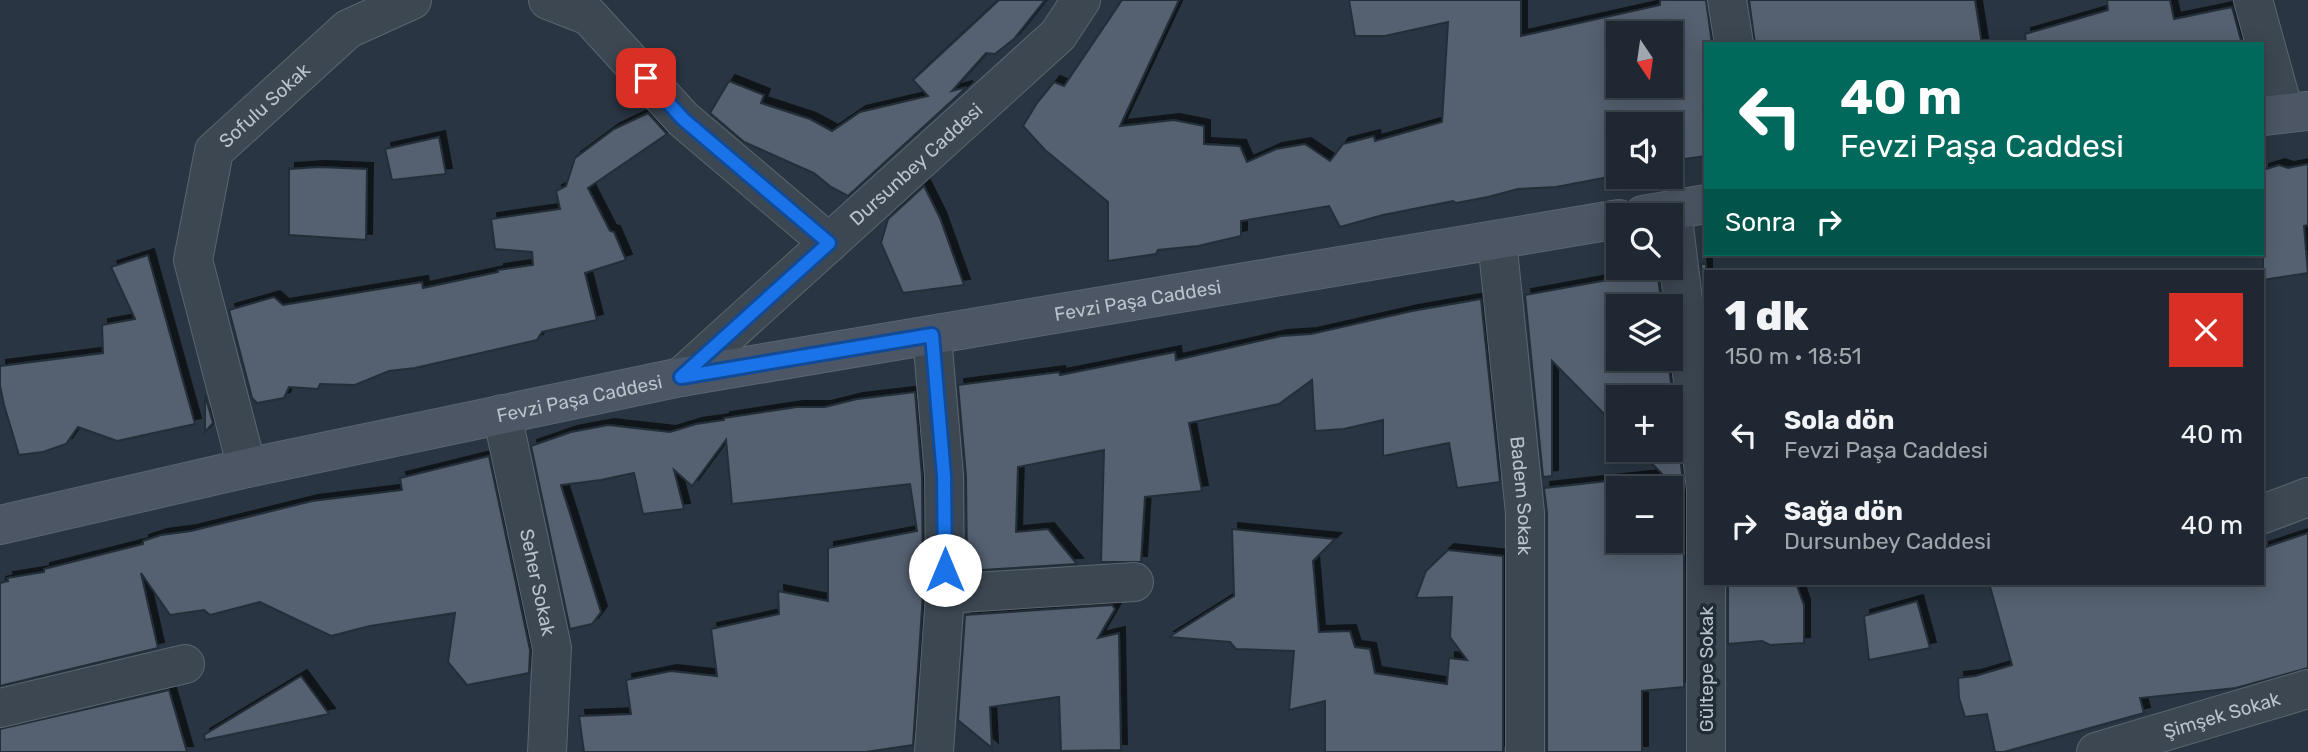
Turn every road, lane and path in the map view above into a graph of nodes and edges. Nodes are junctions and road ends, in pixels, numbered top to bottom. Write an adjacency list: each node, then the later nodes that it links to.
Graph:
1 (412, 0): 15 (street, Sofulu Sokak)
2 (548, 0): 10 (street)
3 (1081, 0): 10 (street, Dursunbey Caddesi)
4 (1727, 0): 6 (street)
5 (2253, 0): 7 (street)
6 (1734, 42)
7 (2285, 113)
8 (1606, 221): 9 (main road, Fevzi Paşa Caddesi)
9 (1497, 240): 12 (main road, Fevzi Paşa Caddesi); 29 (street, Badem Sokak)
10 (829, 243): 13 (street, Dursunbey Caddesi)
11 (1682, 280): 16 (street, Gültepe Sokak)
12 (932, 335): 13 (main road, Fevzi Paşa Caddesi); 22 (street)
13 (681, 377): 14 (main road, Fevzi Paşa Caddesi)
14 (502, 414): 15 (main road, Fevzi Paşa Caddesi); 27 (street, Seher Sokak)
15 (247, 468): 19 (main road, Fevzi Paşa Caddesi)
16 (1704, 472)
17 (2308, 497): 18 (street)
18 (2264, 514)
19 (0, 525)
20 (1134, 582): 22 (street)
21 (1706, 585): 30 (street, Gültepe Sokak)
22 (945, 594): 28 (street)
23 (185, 664): 25 (street)
24 (2308, 689): 26 (street, Şimşek Sokak)
25 (0, 708)
26 (2107, 751)
27 (547, 752)
28 (934, 752)
29 (1525, 752)
30 (1706, 752)

